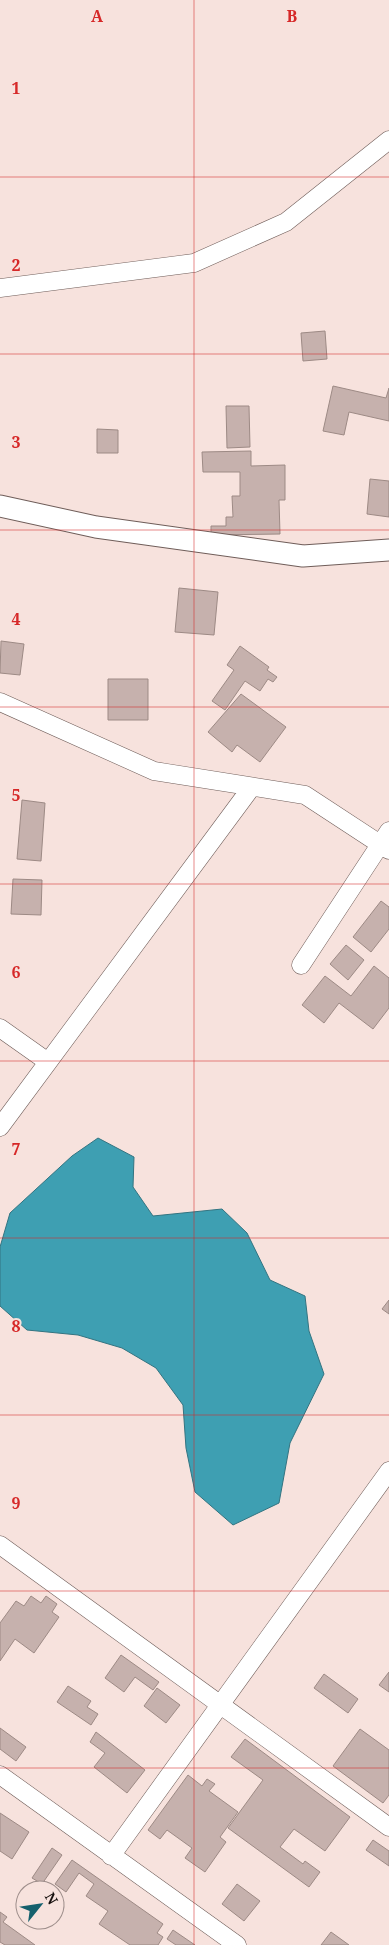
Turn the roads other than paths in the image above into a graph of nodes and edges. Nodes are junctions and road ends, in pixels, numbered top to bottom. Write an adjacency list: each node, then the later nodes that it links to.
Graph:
1 (389, 140): 2 (street)
2 (0, 288)
3 (0, 506): 4 (street)
4 (389, 550)
5 (0, 702): 6 (street)
6 (251, 788): 7 (street); 10 (street)
7 (386, 842): 8 (street)
8 (301, 965)
9 (0, 1028): 10 (street)
10 (48, 1062): 11 (street)
11 (0, 1127)
12 (389, 1470): 14 (street)
13 (0, 1545): 14 (street)
14 (220, 1702): 16 (street); 17 (street)
15 (0, 1775): 17 (street)
16 (389, 1827)
17 (111, 1856): 18 (street)
18 (237, 1945)

